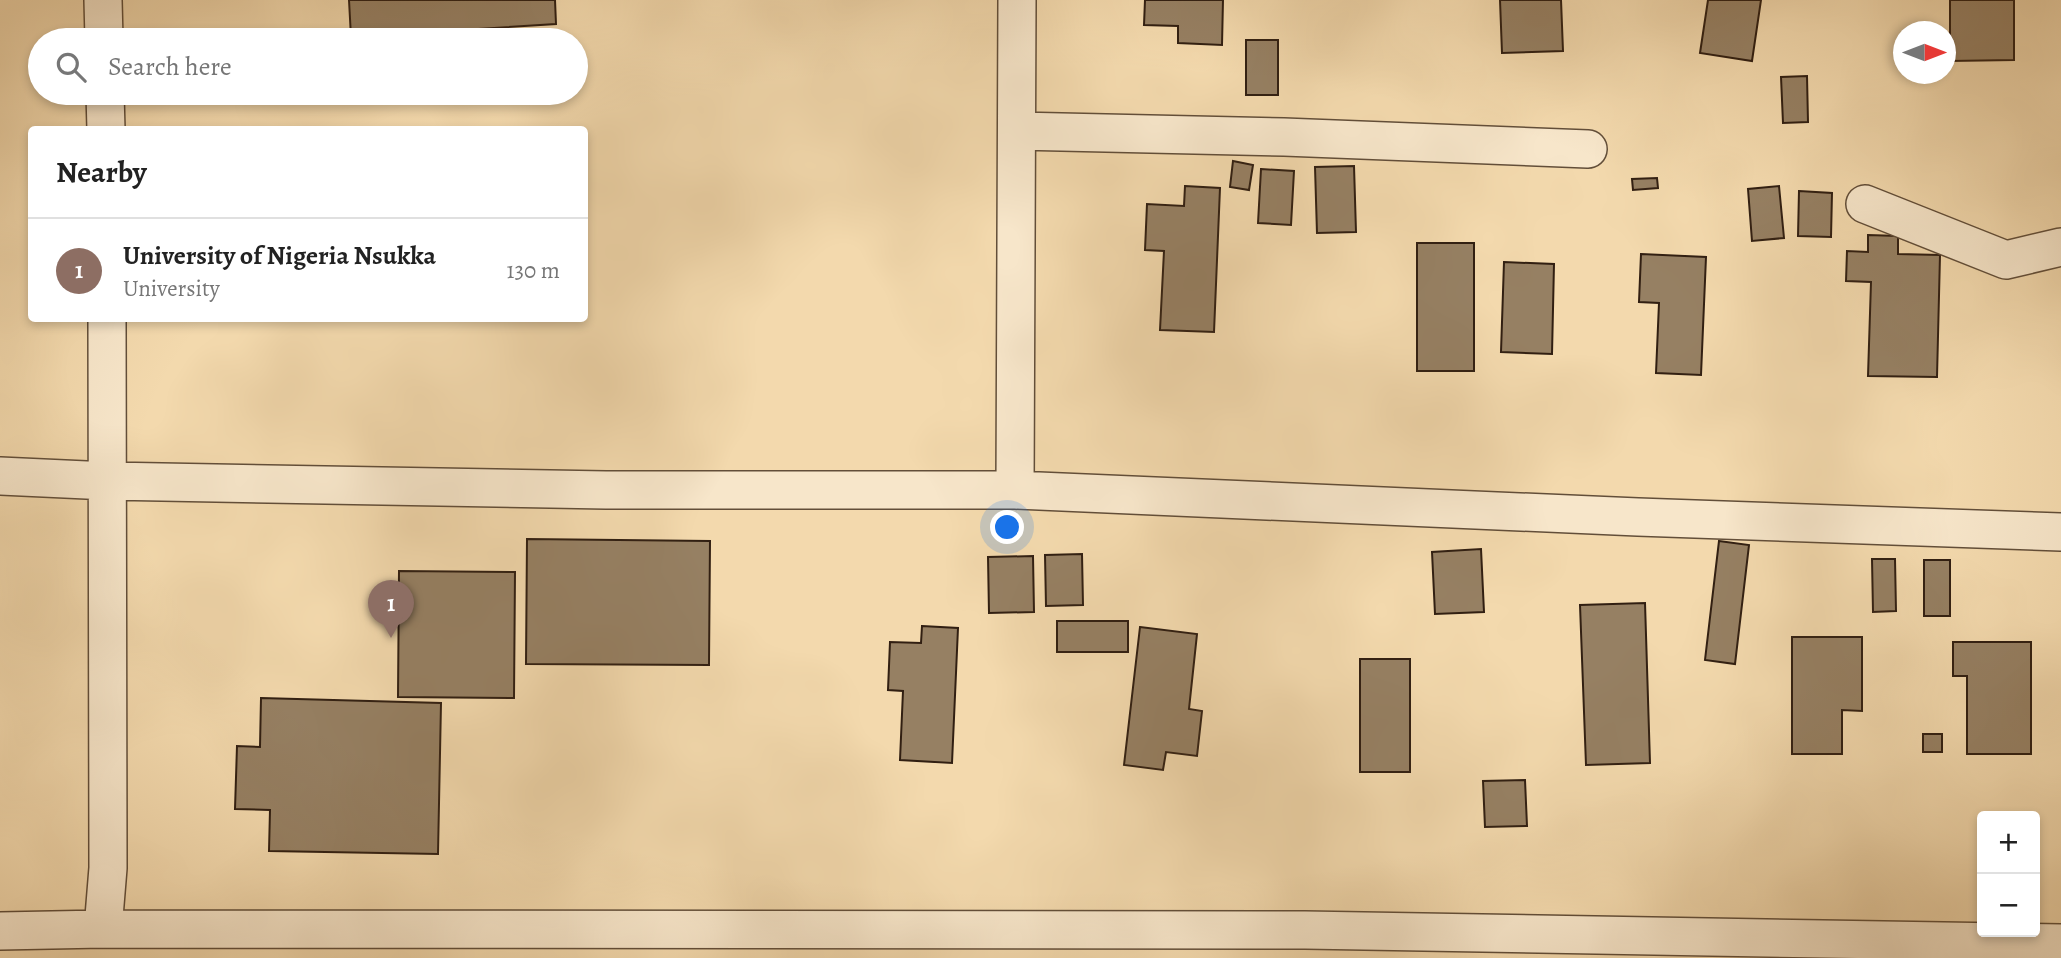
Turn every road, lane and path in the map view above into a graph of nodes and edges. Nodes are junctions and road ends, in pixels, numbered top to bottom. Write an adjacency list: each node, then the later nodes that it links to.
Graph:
1 (103, 0): 3 (street)
2 (1017, 0): 6 (street)
3 (104, 28)
4 (105, 105): 5 (street)
5 (106, 126)
6 (1017, 131): 7 (street); 13 (street)
7 (1588, 149)
8 (1865, 204): 9 (street)
9 (2061, 247)
10 (107, 322): 12 (street)
11 (0, 476): 12 (street)
12 (108, 481): 13 (street); 15 (street)
13 (1015, 490): 14 (street)
14 (2061, 532)
15 (103, 929): 16 (street); 18 (street)
16 (0, 931)
17 (2061, 943): 20 (street)
18 (783, 944): 19 (street)
19 (1305, 944): 20 (street)
20 (1724, 947)

